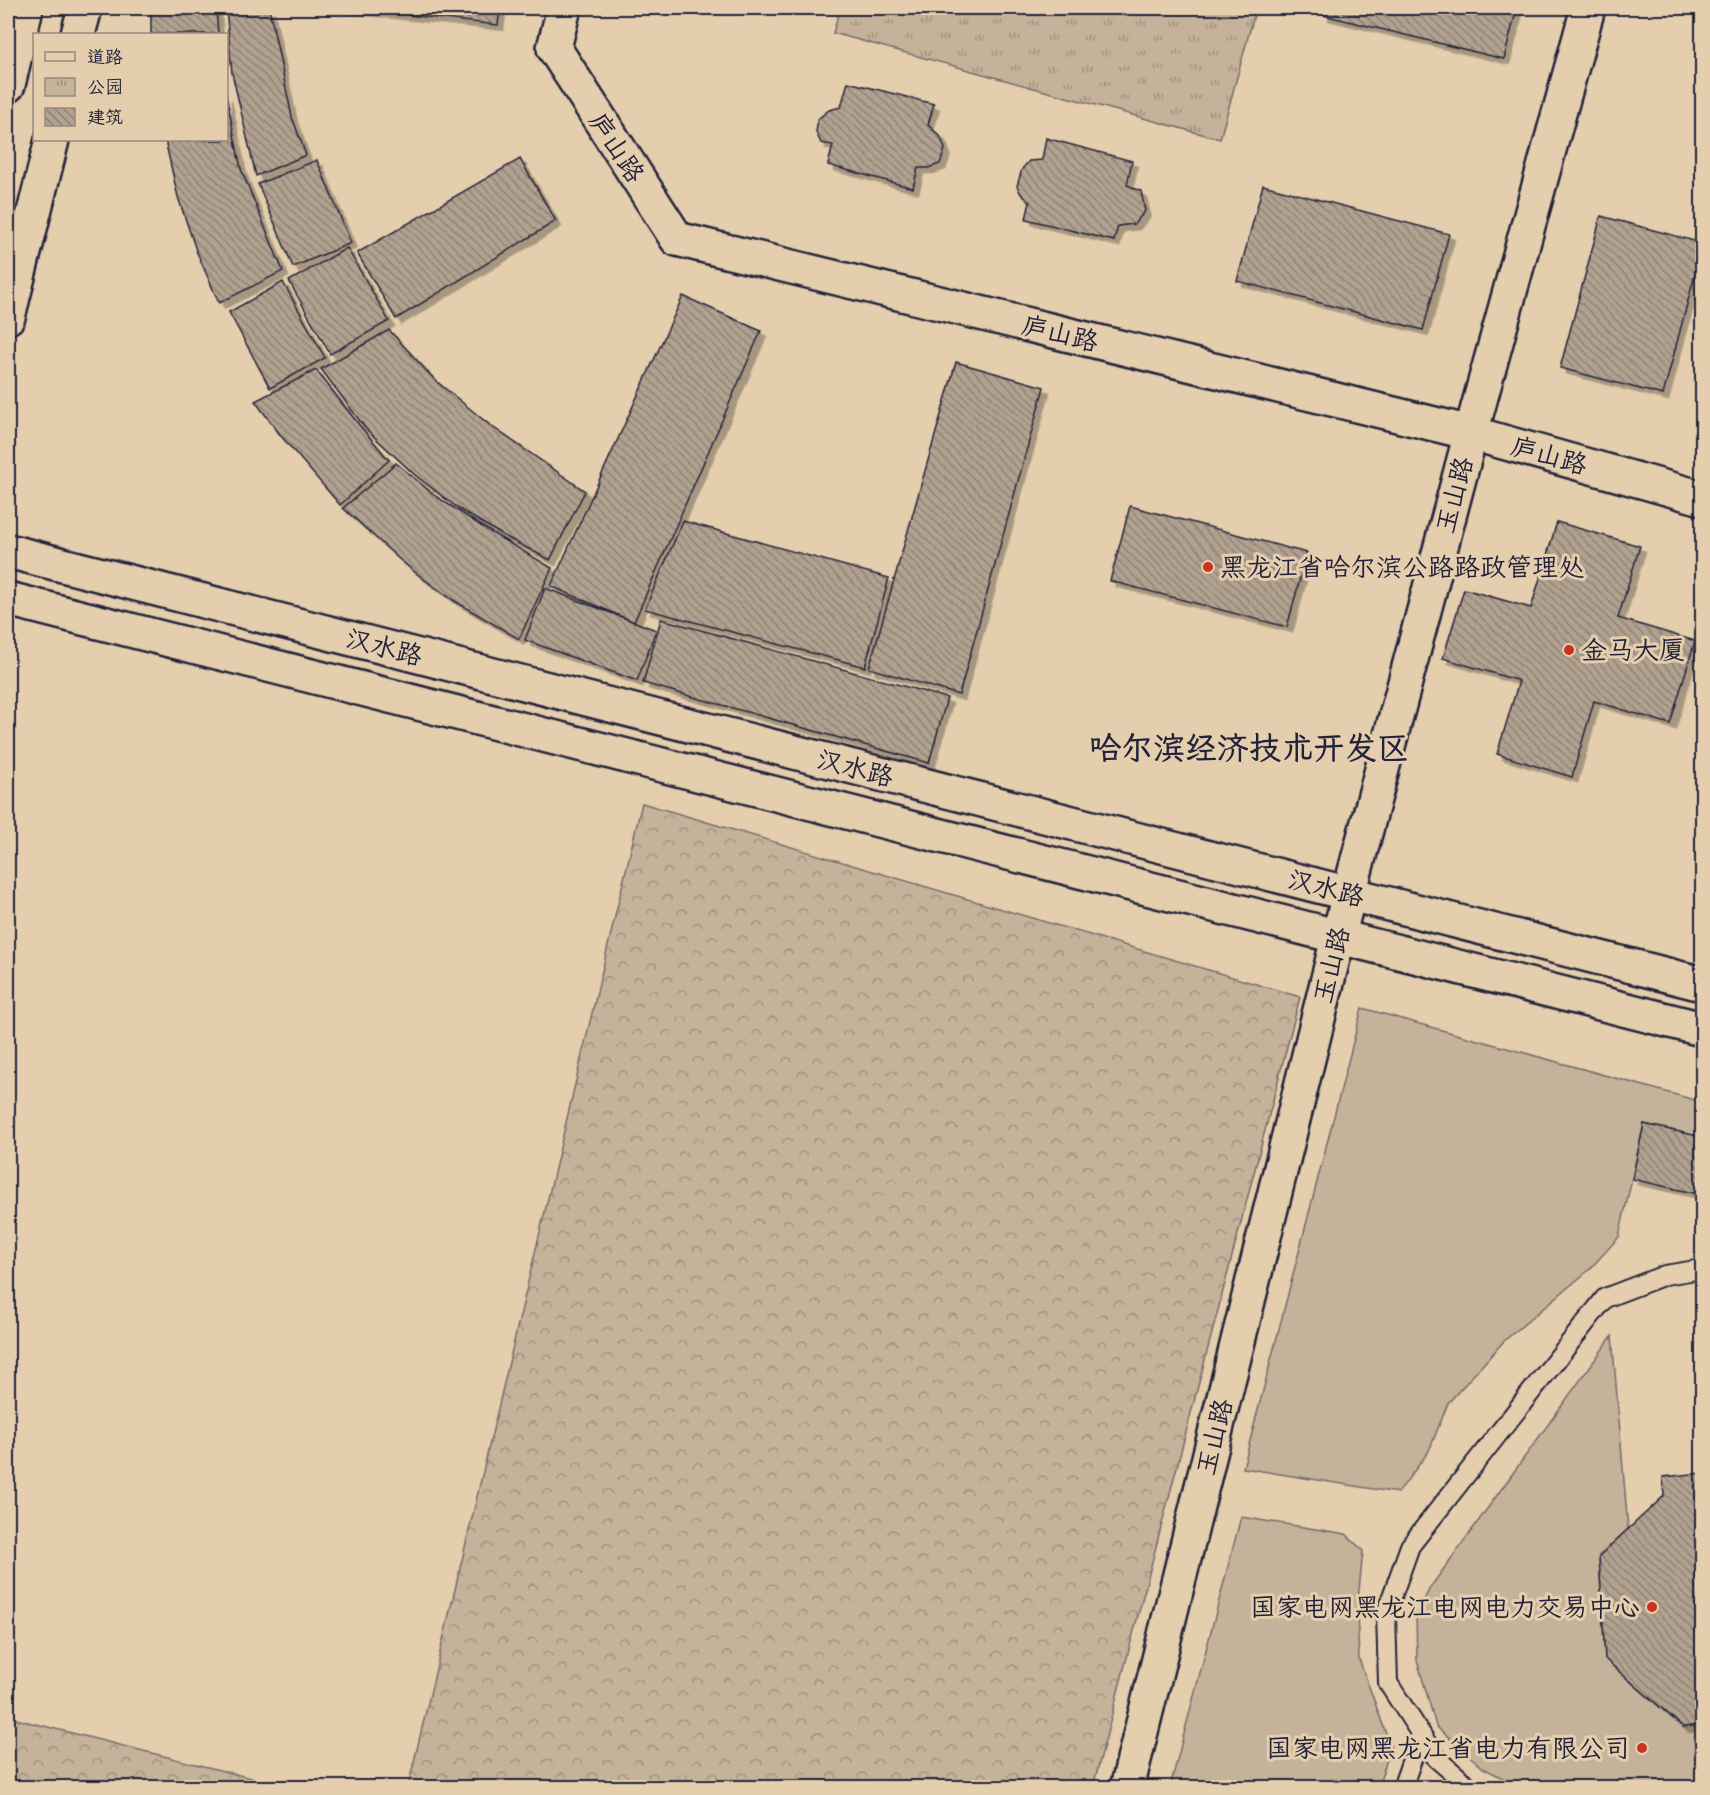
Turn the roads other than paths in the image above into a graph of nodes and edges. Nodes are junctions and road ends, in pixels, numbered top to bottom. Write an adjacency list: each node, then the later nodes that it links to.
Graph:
1 (85, 8): 5 (main road)
2 (564, 8): 9 (main road, 庐山路)
3 (1588, 8): 9 (main road, 玉山路)
4 (20, 10): 6 (main road)
5 (78, 33)
6 (8, 85)
7 (52, 141): 8 (main road)
8 (8, 317)
9 (1471, 433): 10 (main road, 庐山路); 13 (main road, 玉山路)
10 (1702, 498)
11 (8, 551): 13 (main road, 汉水路)
12 (8, 599): 14 (main road, 汉水路)
13 (1349, 894): 14 (main road, 玉山路); 15 (main road, 汉水路)
14 (1338, 936): 16 (main road, 汉水路); 19 (main road, 玉山路)
15 (1702, 984)
16 (1702, 1029)
17 (1702, 1269): 18 (lane)
18 (1421, 1734): 20 (lane); 21 (lane)
19 (1126, 1788)
20 (1402, 1788)
21 (1470, 1788)

